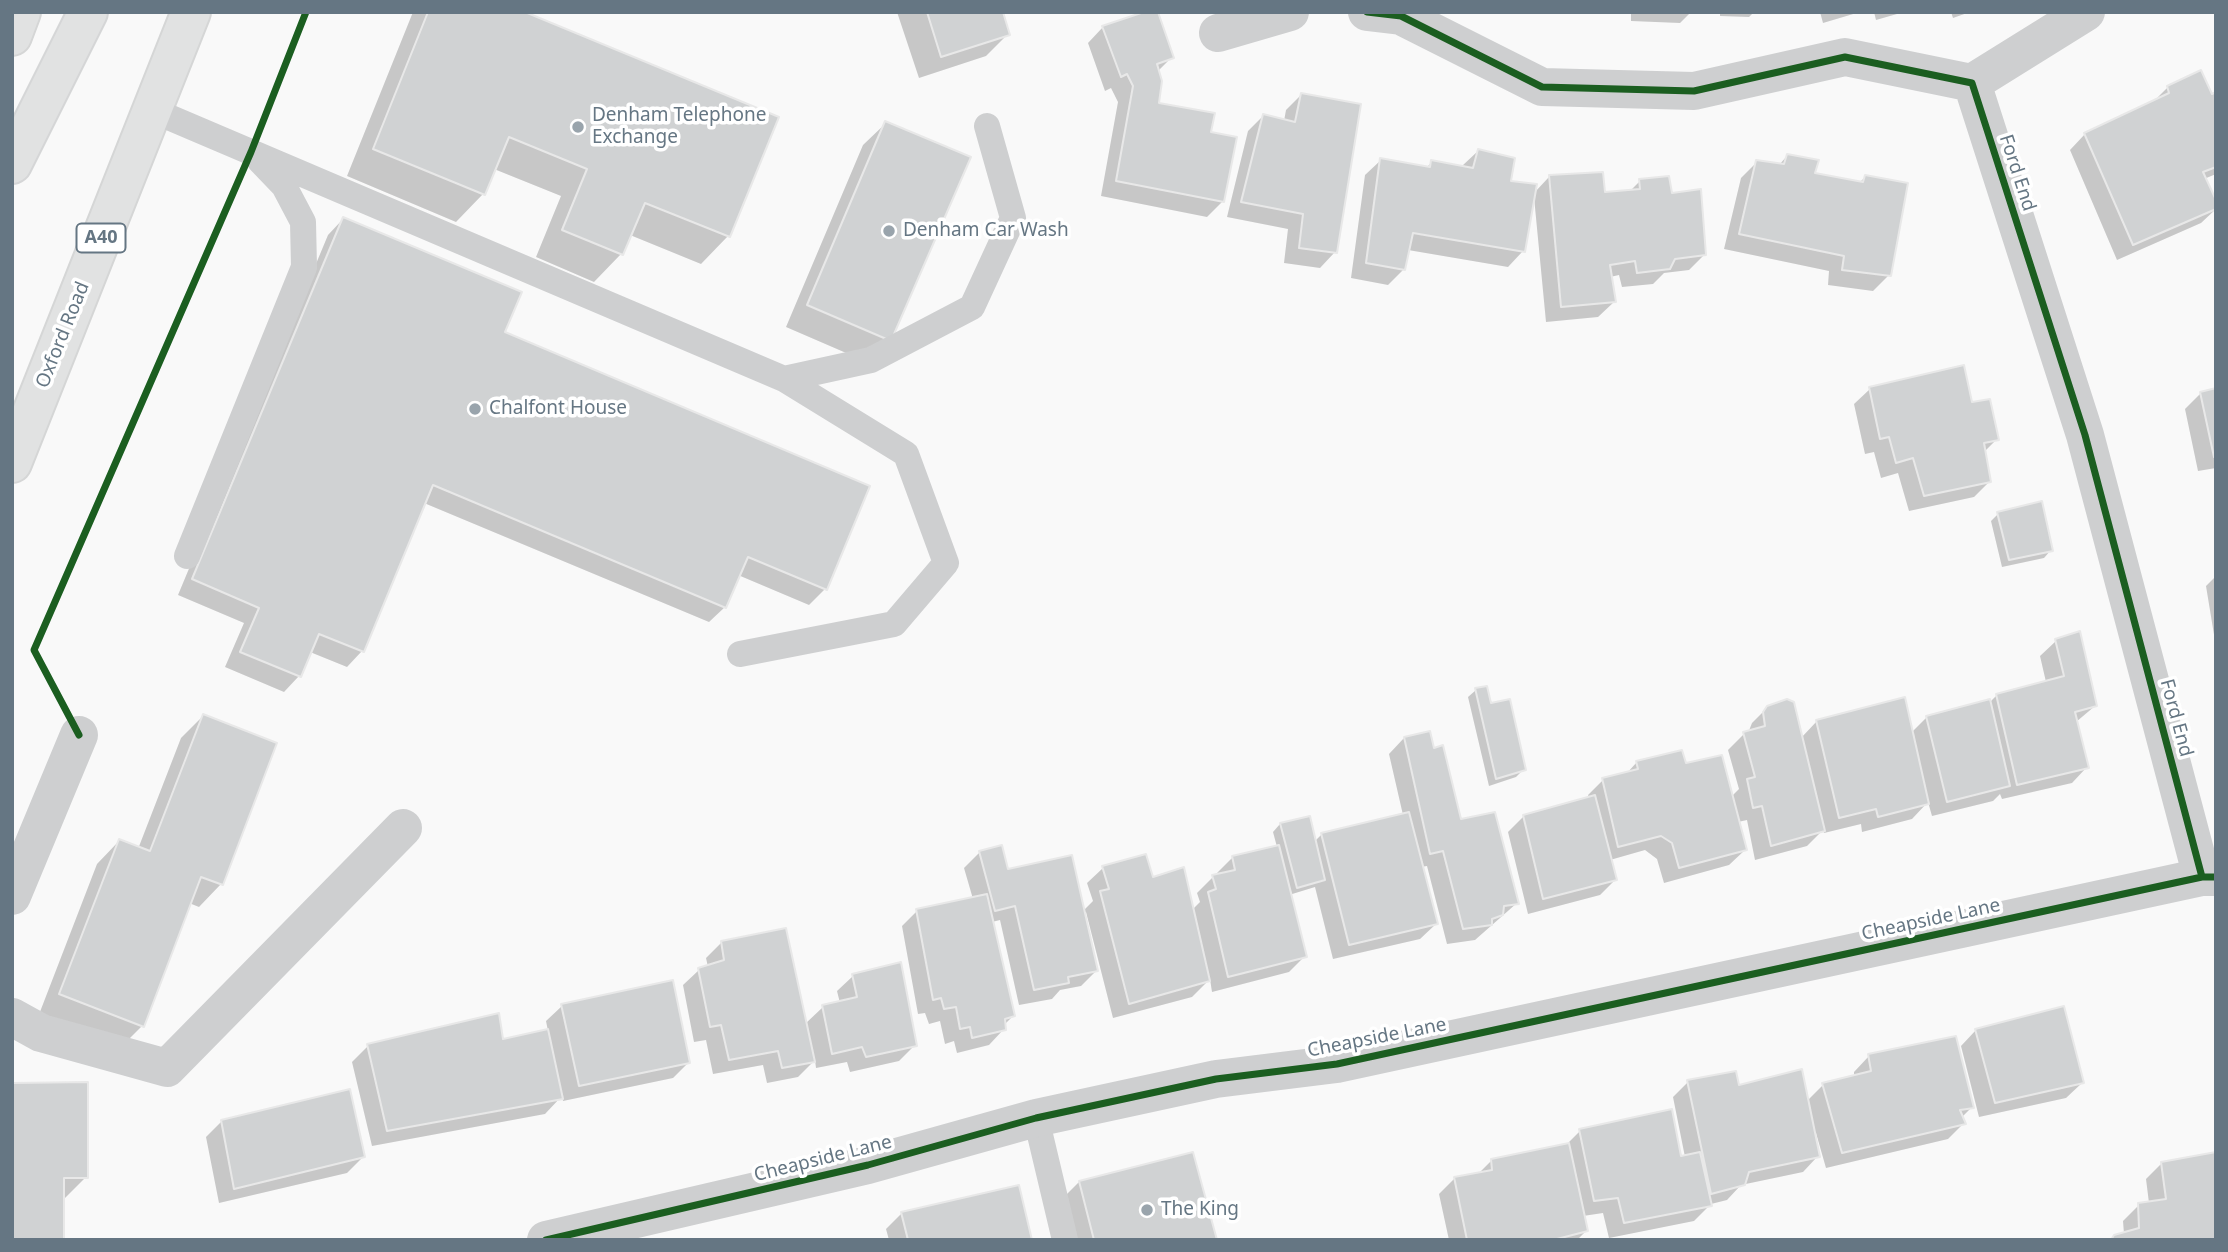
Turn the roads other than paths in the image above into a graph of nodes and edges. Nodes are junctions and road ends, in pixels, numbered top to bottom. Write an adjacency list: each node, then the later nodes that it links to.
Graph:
1 (20, 12): 8 (main road)
2 (88, 12): 13 (main road)
3 (191, 12): 10 (main road, Oxford Road / A40)
4 (1290, 12): 7 (street)
5 (1367, 12): 9 (street)
6 (2086, 12): 9 (street)
7 (1218, 33)
8 (12, 36)
9 (1972, 83): 20 (street, Ford End)
10 (152, 110): 12 (lane); 15 (main road, Oxford Road / A40)
11 (987, 126): 14 (lane)
12 (251, 152): 14 (lane); 16 (lane)
13 (12, 164)
14 (784, 379): 17 (lane)
15 (12, 463)
16 (187, 556)
17 (740, 654)
18 (79, 734): 21 (street)
19 (403, 828): 22 (street)
20 (2209, 877): 23 (street, Cheapside Lane)
21 (12, 896)
22 (12, 1017)
23 (1035, 1118): 24 (street, Cheapside Lane); 25 (lane)
24 (546, 1240)
25 (1065, 1240)

